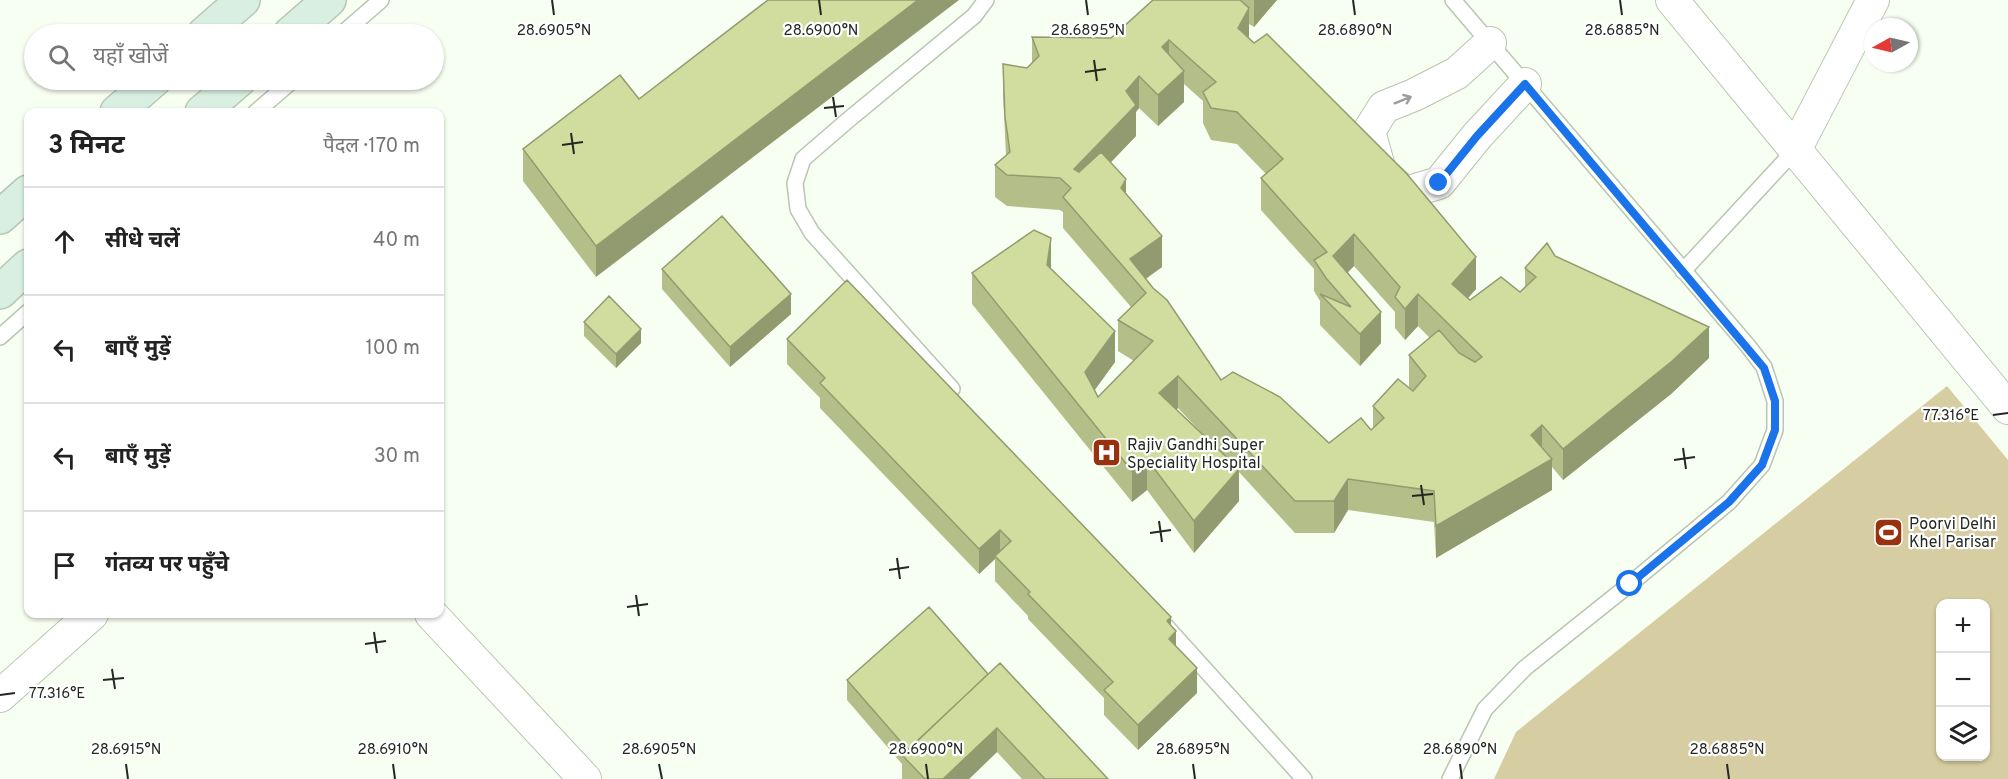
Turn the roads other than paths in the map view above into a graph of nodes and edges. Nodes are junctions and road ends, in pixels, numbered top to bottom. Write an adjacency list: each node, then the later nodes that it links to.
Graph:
1 (243, 0): 8 (main road)
2 (329, 0): 9 (main road)
3 (381, 0): 10 (lane)
4 (986, 0): 27 (lane)
5 (1453, 0): 11 (lane)
6 (1672, 0): 19 (street)
7 (1873, 0): 19 (street)
8 (215, 24)
9 (301, 24)
10 (353, 24)
11 (1490, 44): 12 (lane); 12 (street, one-way to 11)
12 (1525, 84): 23 (lane)
13 (142, 90): 16 (main road)
14 (227, 90): 17 (main road)
15 (281, 90): 18 (lane)
16 (122, 108)
17 (207, 108)
18 (260, 108)
19 (1795, 150): 23 (lane); 28 (street)
20 (24, 196): 21 (main road)
21 (0, 217)
22 (24, 270): 24 (main road)
23 (1683, 270): 35 (lane)
24 (0, 292)
25 (24, 316): 26 (lane)
26 (0, 337)
27 (962, 400)
28 (2008, 408)
29 (1152, 610): 34 (lane)
30 (88, 618): 32 (street)
31 (435, 618): 33 (street)
32 (0, 696)
33 (585, 779)
34 (1304, 779)
35 (1450, 779)

